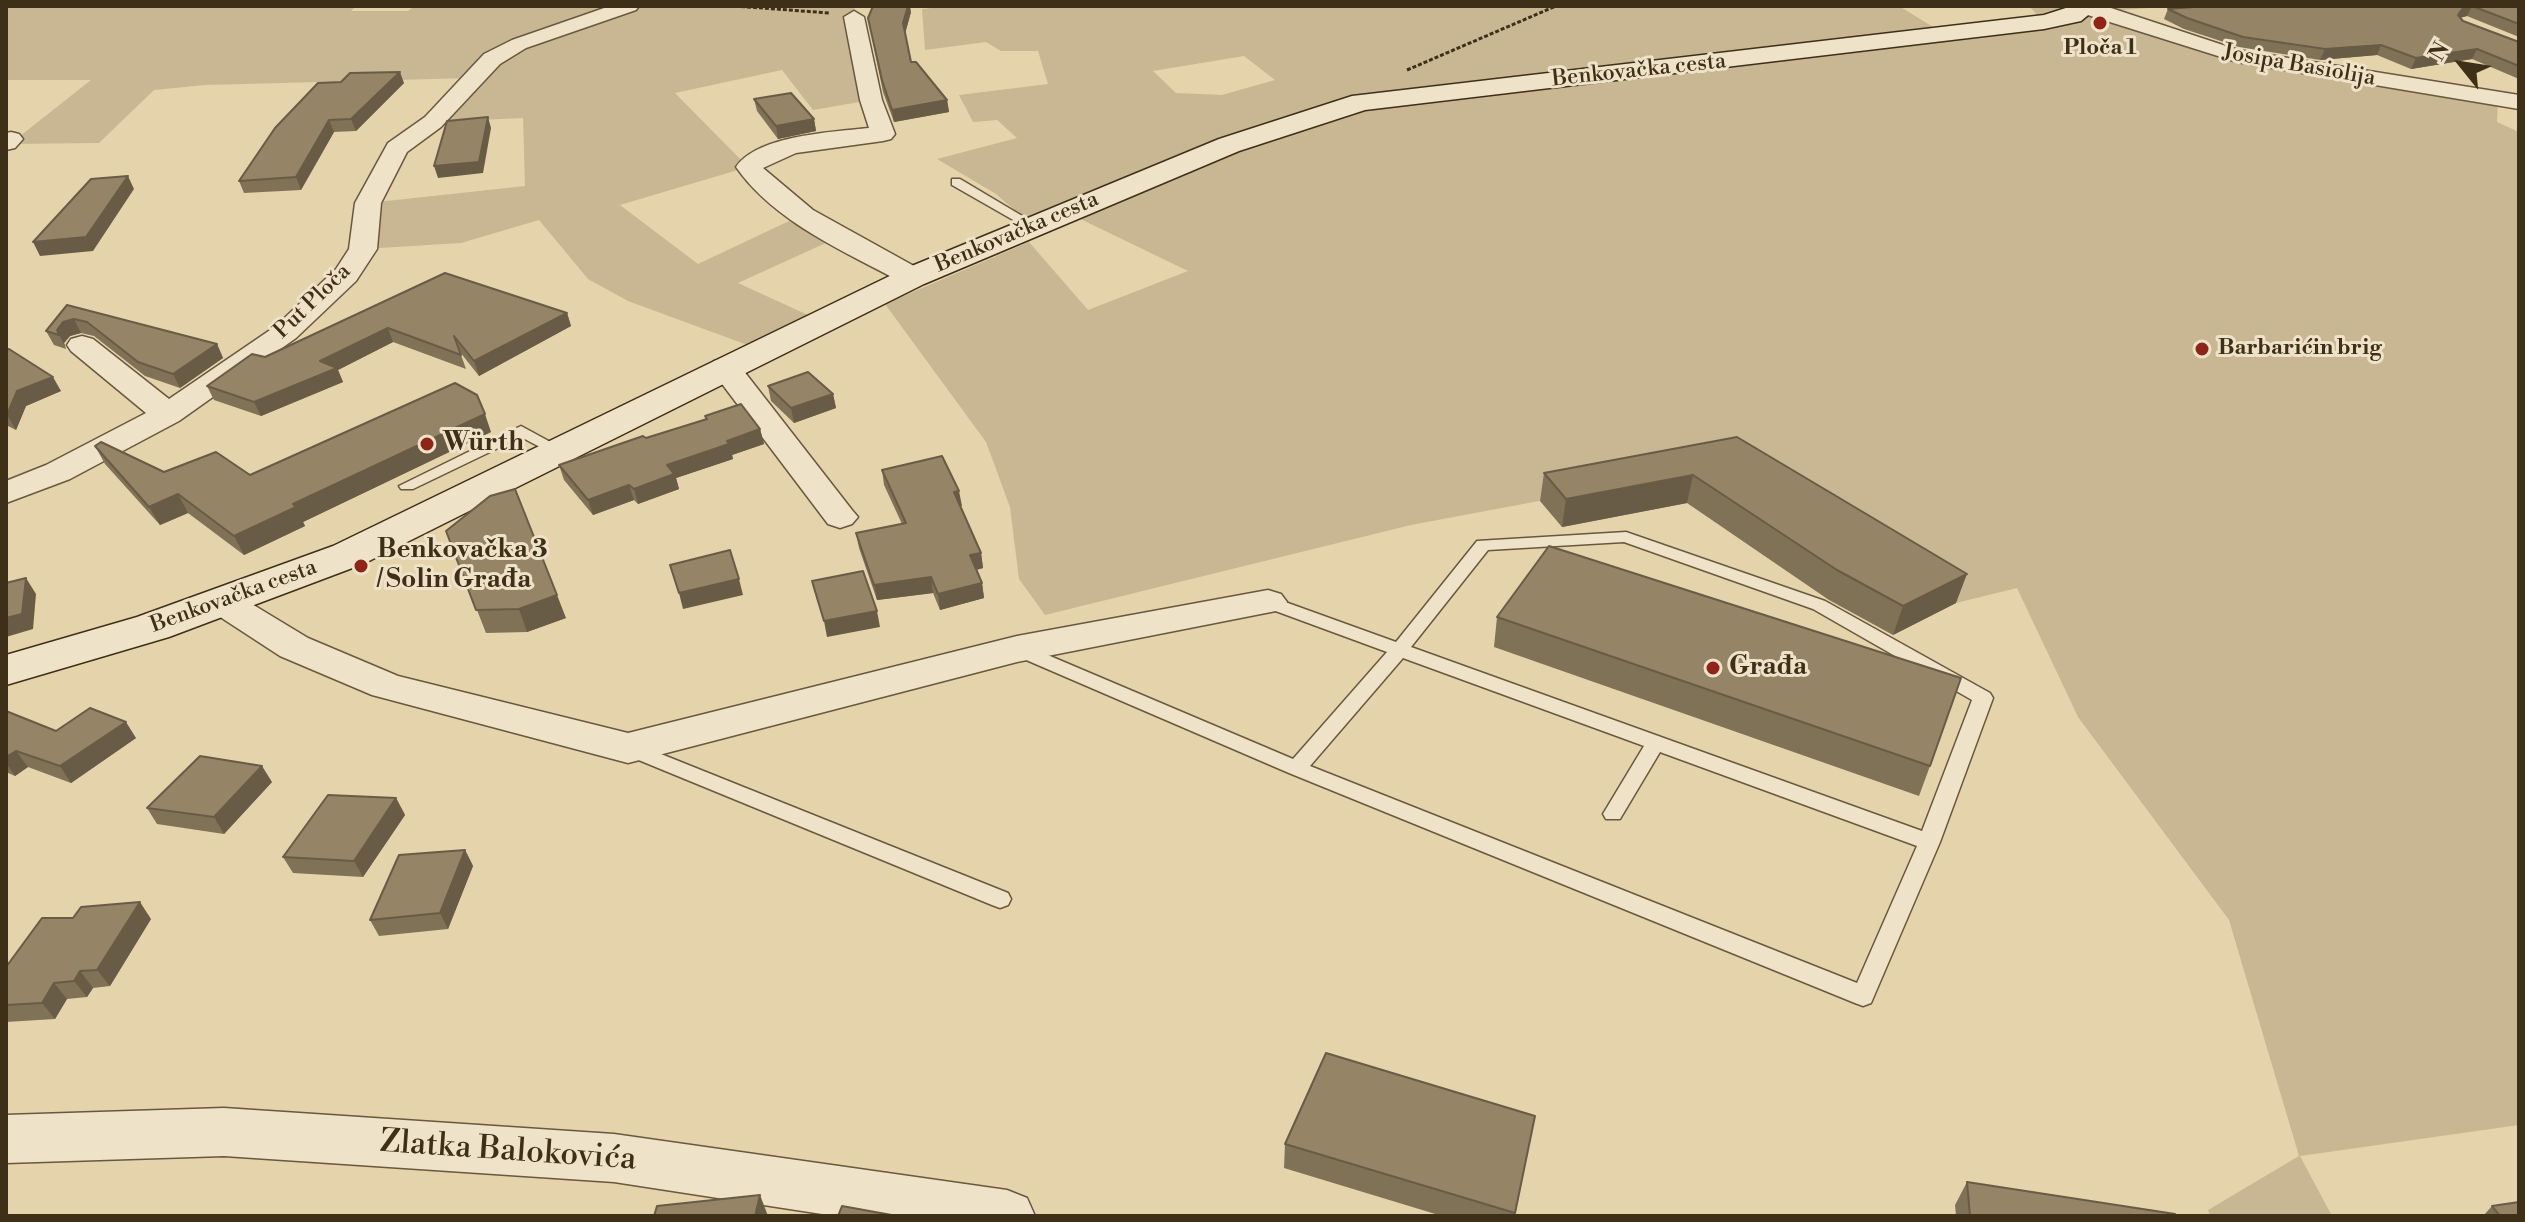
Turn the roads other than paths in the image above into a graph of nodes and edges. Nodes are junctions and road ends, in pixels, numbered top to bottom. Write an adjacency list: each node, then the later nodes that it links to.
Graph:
1 (629, 6): 10 (street, Put Ploča)
2 (2086, 7): 4 (street, Josipa Basiolija); 6 (main road, Benkovačka cesta)
3 (854, 17): 7 (street)
4 (2519, 102)
5 (956, 182): 6 (lane)
6 (1033, 226): 7 (main road, Benkovačka cesta)
7 (913, 277): 9 (main road, Benkovačka cesta)
8 (82, 345): 10 (street)
9 (725, 368): 11 (main road, Benkovačka cesta); 14 (street)
10 (168, 414): 13 (street, Put Ploča)
11 (559, 451): 12 (lane); 16 (main road, Benkovačka cesta)
12 (407, 486)
13 (6, 493)
14 (840, 517)
15 (1268, 602): 17 (street); 18 (lane)
16 (224, 603): 19 (main road, Benkovačka cesta); 21 (street)
17 (1017, 649): 21 (street); 22 (lane)
18 (1400, 649): 20 (lane); 22 (lane); 24 (lane)
19 (6, 670)
20 (1656, 742): 23 (lane); 24 (lane)
21 (628, 748): 25 (lane)
22 (1296, 768): 24 (lane)
23 (1613, 814)
24 (1929, 842)
25 (1000, 899)
26 (6, 1139): 27 (street, Zlatka Balokovića)
27 (1007, 1216)

